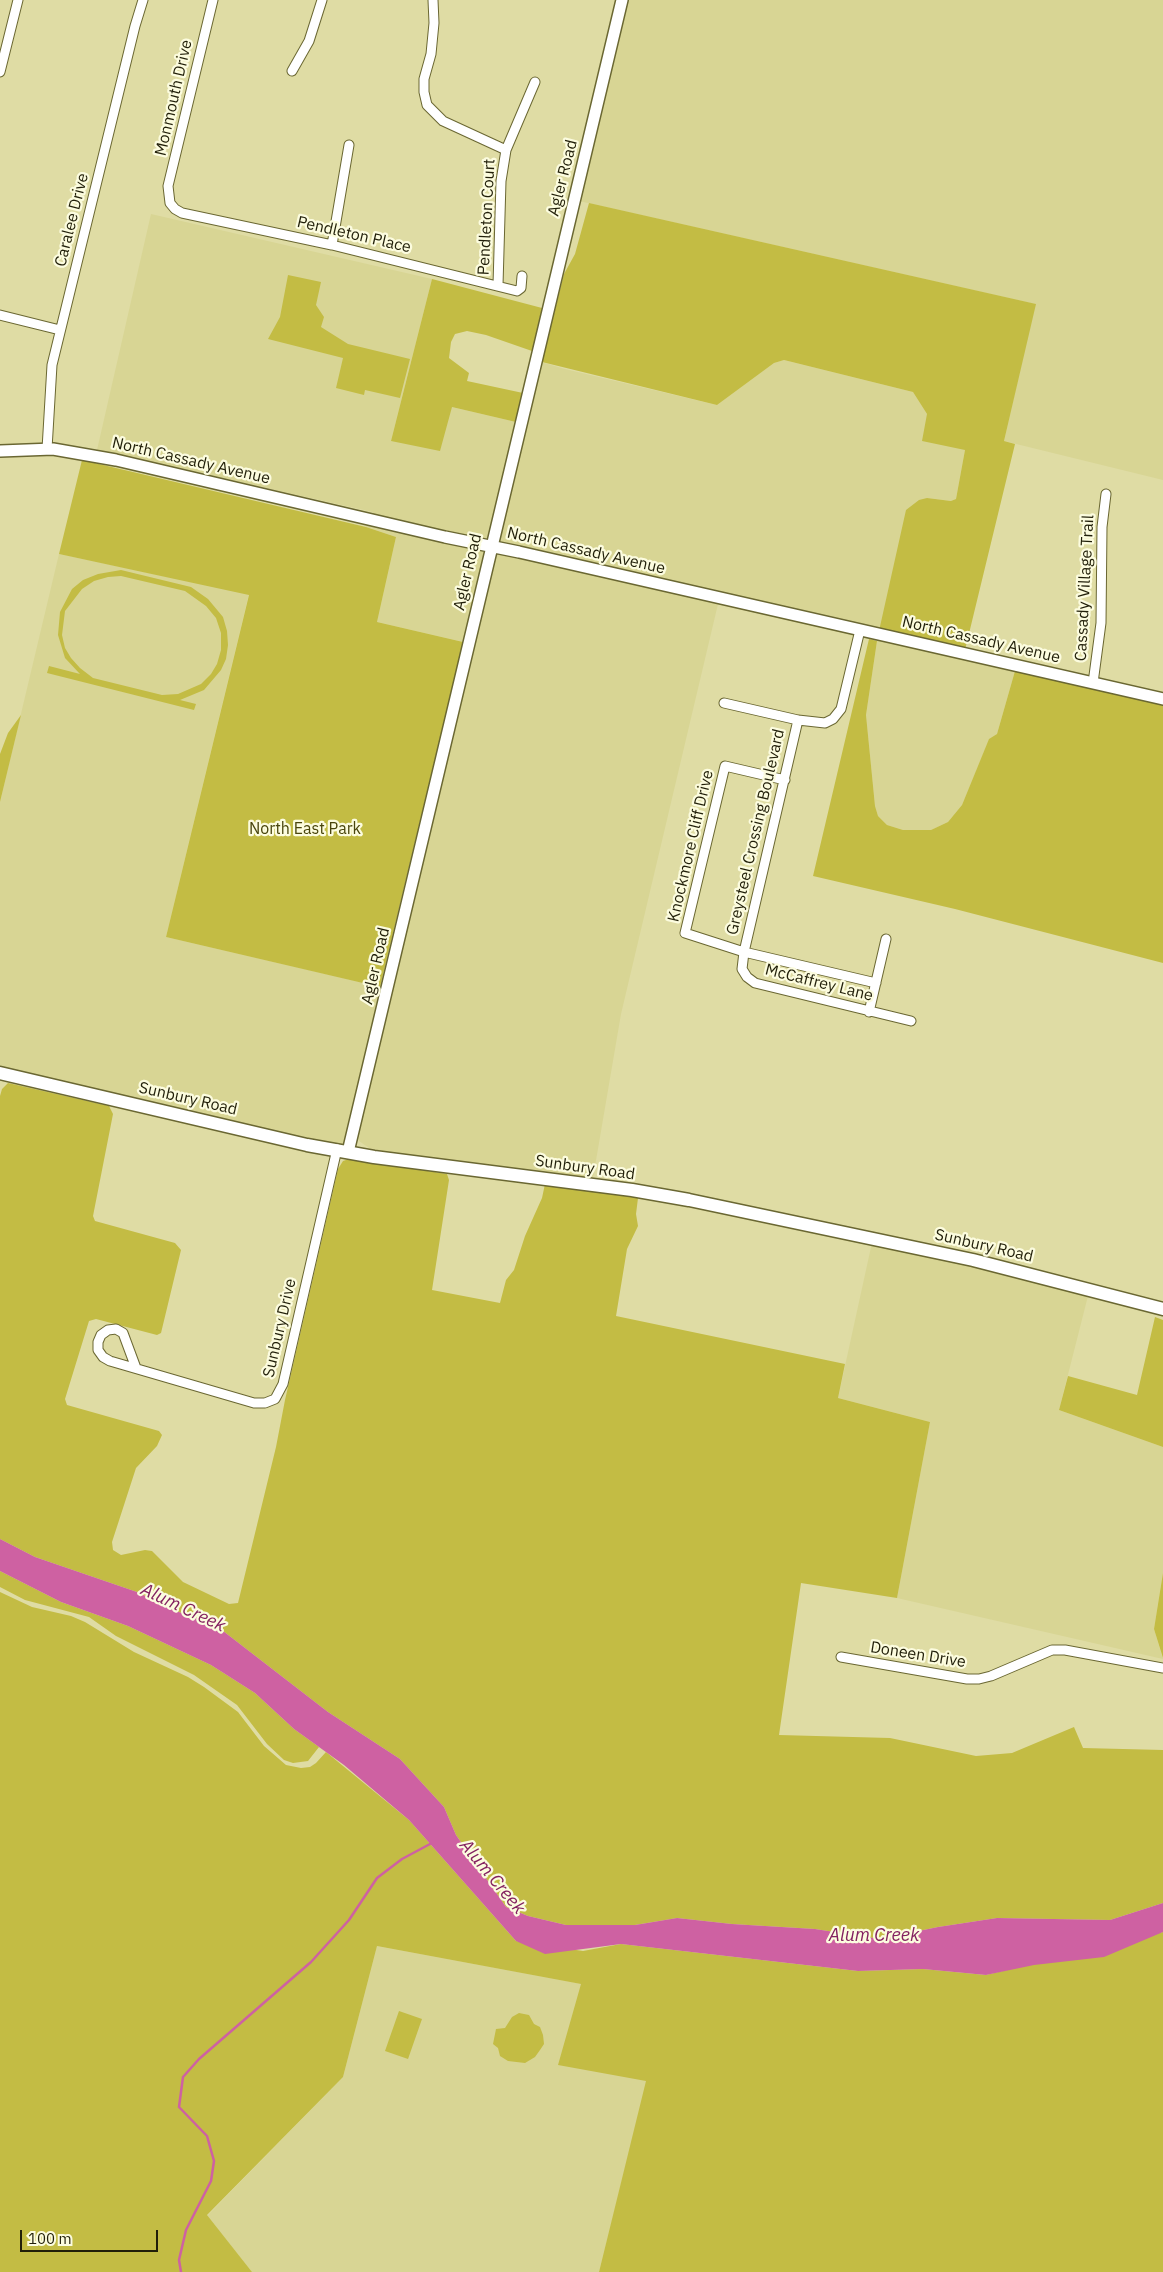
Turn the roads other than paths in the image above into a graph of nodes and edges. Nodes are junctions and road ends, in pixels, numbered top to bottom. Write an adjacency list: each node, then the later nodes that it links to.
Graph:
1 (18, 0): 8 (street)
2 (144, 0): 17 (street, Caralee Drive)
3 (213, 0): 12 (street, Monmouth Drive)
4 (322, 0): 7 (street)
5 (433, 0): 11 (street, Pendleton Court)
6 (622, 0): 21 (main road, Agler Road)
7 (292, 71)
8 (0, 72)
9 (535, 82): 11 (street, Pendleton Court)
10 (350, 145): 13 (street)
11 (506, 150): 15 (street, Pendleton Court)
12 (170, 203): 13 (street, Pendleton Place)
13 (332, 245): 15 (street, Pendleton Place)
14 (522, 276): 15 (street, Pendleton Place)
15 (498, 285)
16 (0, 315): 17 (street)
17 (60, 330): 18 (street, Caralee Drive)
18 (47, 449): 19 (main road, North Cassady Avenue); 21 (main road, North Cassady Avenue)
19 (0, 451)
20 (1106, 494): 23 (street, Cassady Village Trail)
21 (491, 546): 22 (main road, North Cassady Avenue); 34 (main road, Agler Road)
22 (860, 630): 23 (main road, North Cassady Avenue); 26 (street)
23 (1093, 683): 24 (main road, North Cassady Avenue)
24 (1163, 699)
25 (724, 703): 26 (street)
26 (798, 720): 27 (street, Greysteel Crossing Boulevard)
27 (784, 780): 29 (street, Greysteel Crossing Boulevard); 29 (street, Knockmore Cliff Drive)
28 (886, 940): 30 (street)
29 (744, 952): 30 (street); 31 (street, McCaffrey Lane)
30 (876, 984): 31 (street)
31 (869, 1012): 32 (street, McCaffrey Lane)
32 (911, 1021)
33 (0, 1073): 34 (main road, Sunbury Road)
34 (342, 1151): 35 (main road, Sunbury Road); 36 (street, Sunbury Drive)
35 (1163, 1309)
36 (136, 1368): 36 (street, Sunbury Drive)
37 (841, 1657): 38 (street, Doneen Drive)
38 (1163, 1668)

